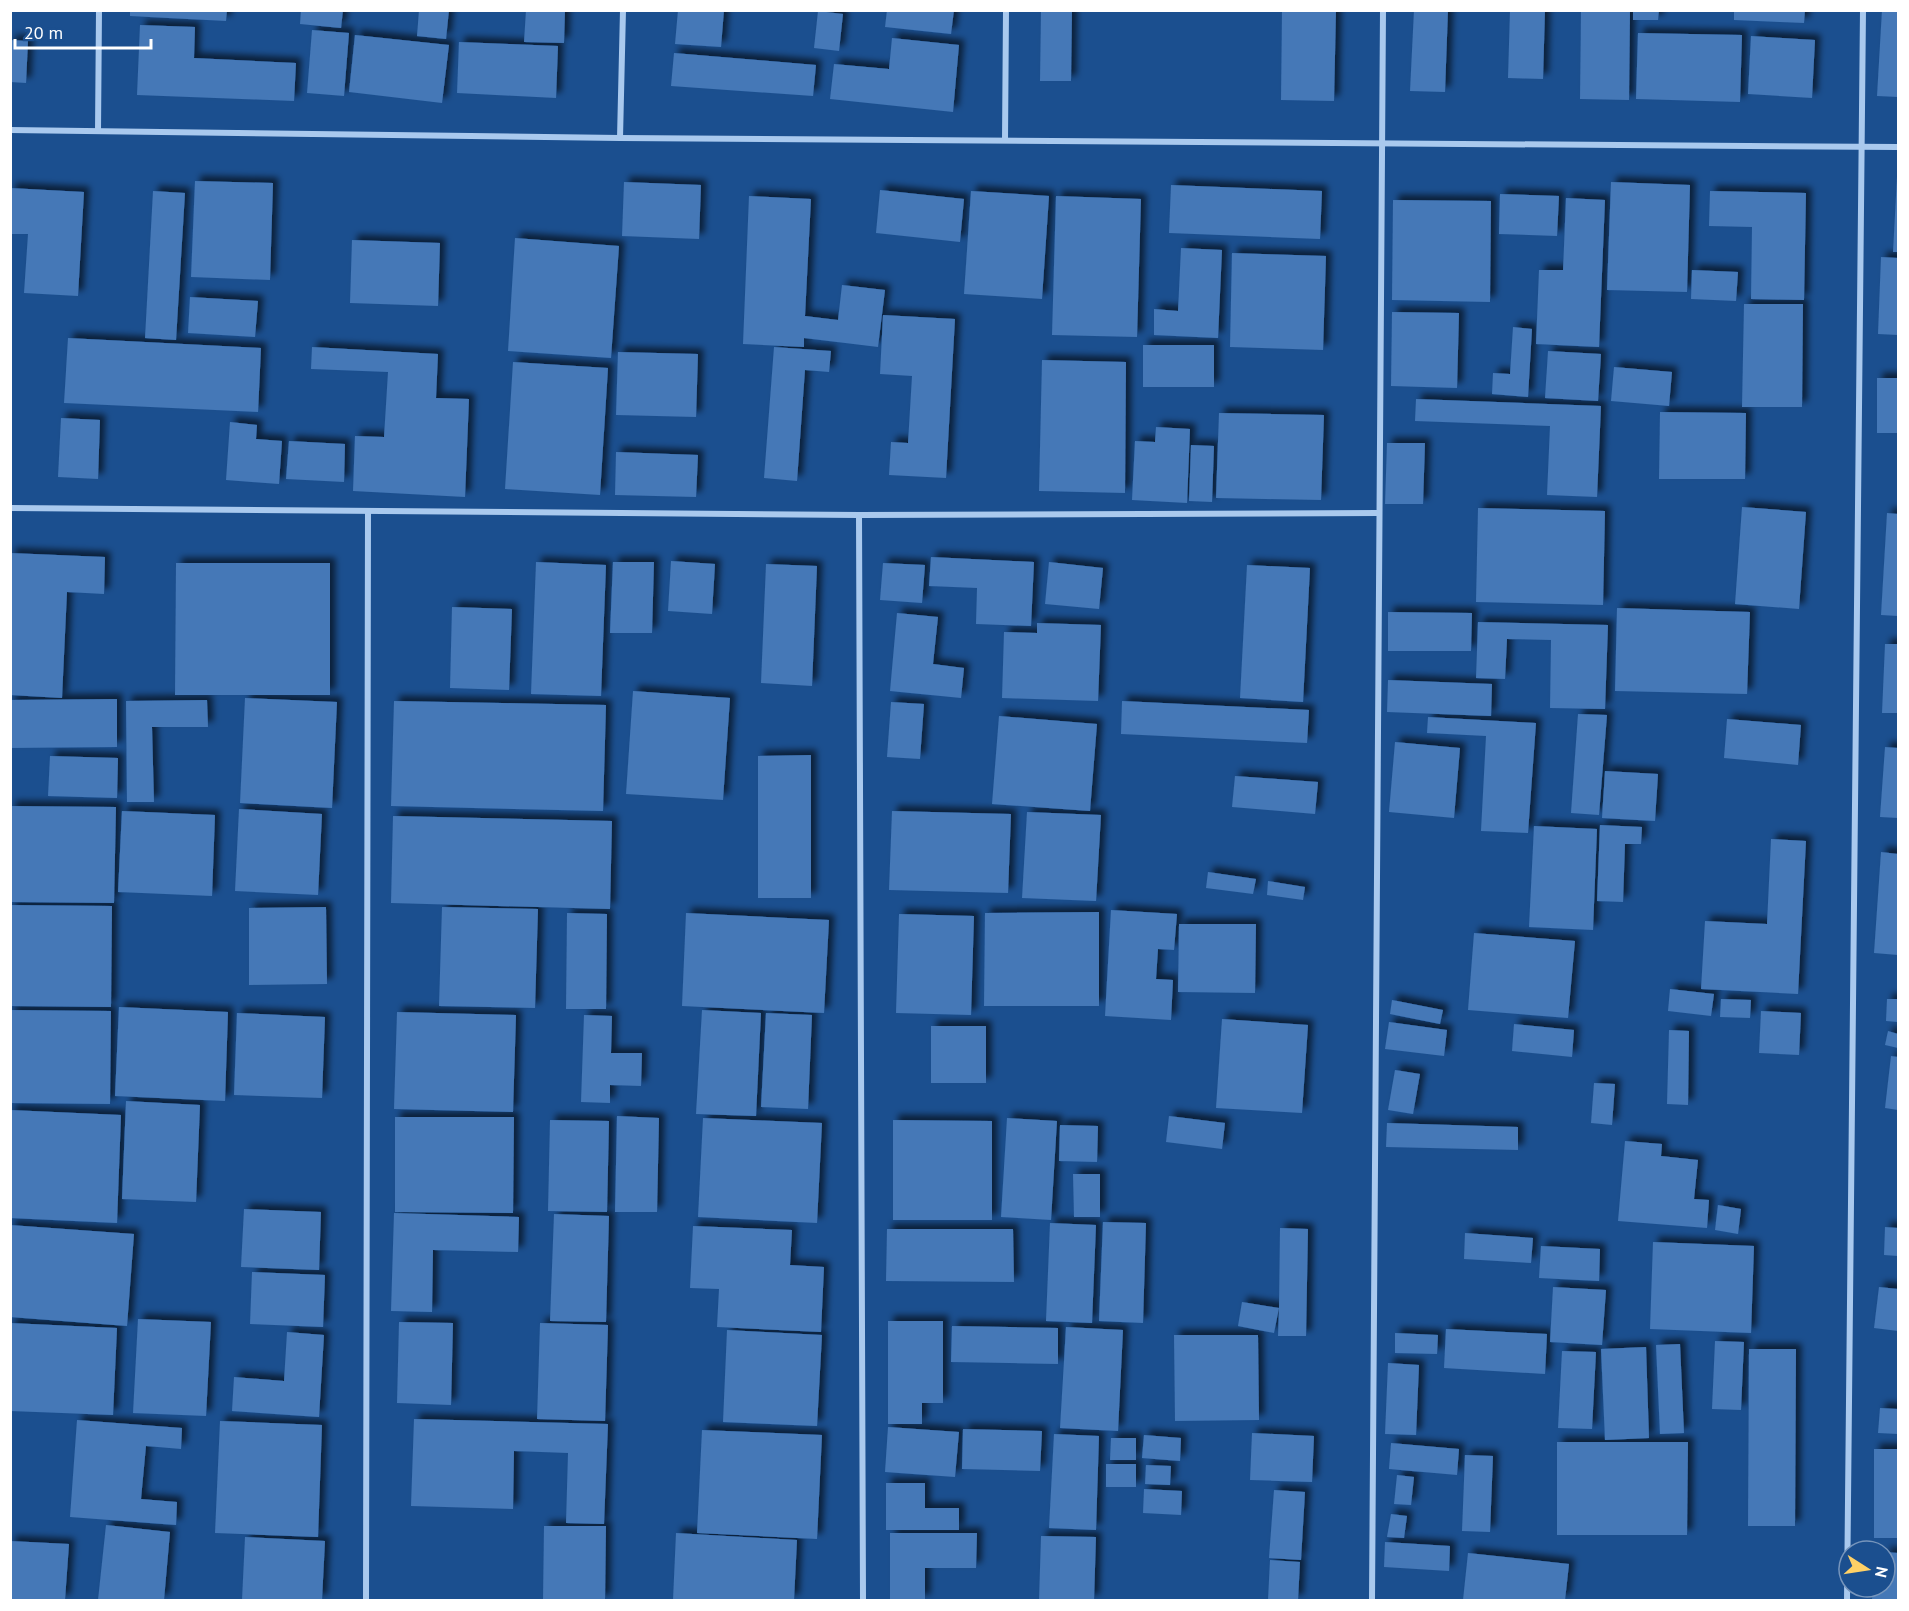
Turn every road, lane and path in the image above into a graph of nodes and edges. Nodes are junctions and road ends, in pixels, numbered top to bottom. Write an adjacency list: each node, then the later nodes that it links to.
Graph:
1 (99, 10): 7 (street)
2 (623, 10): 8 (street)
3 (1006, 10): 9 (street)
4 (1383, 10): 10 (street)
5 (1863, 10): 11 (street)
6 (10, 130): 7 (street)
7 (98, 131): 8 (street)
8 (620, 138): 9 (street)
9 (1005, 140): 10 (street)
10 (1382, 143): 11 (street); 15 (street)
11 (1862, 147): 12 (street); 20 (street)
12 (1899, 147)
13 (10, 508): 14 (street)
14 (369, 512): 16 (street); 17 (street)
15 (1379, 513): 16 (street); 19 (street)
16 (859, 515): 18 (street)
17 (366, 1600)
18 (863, 1600)
19 (1372, 1600)
20 (1847, 1600)

